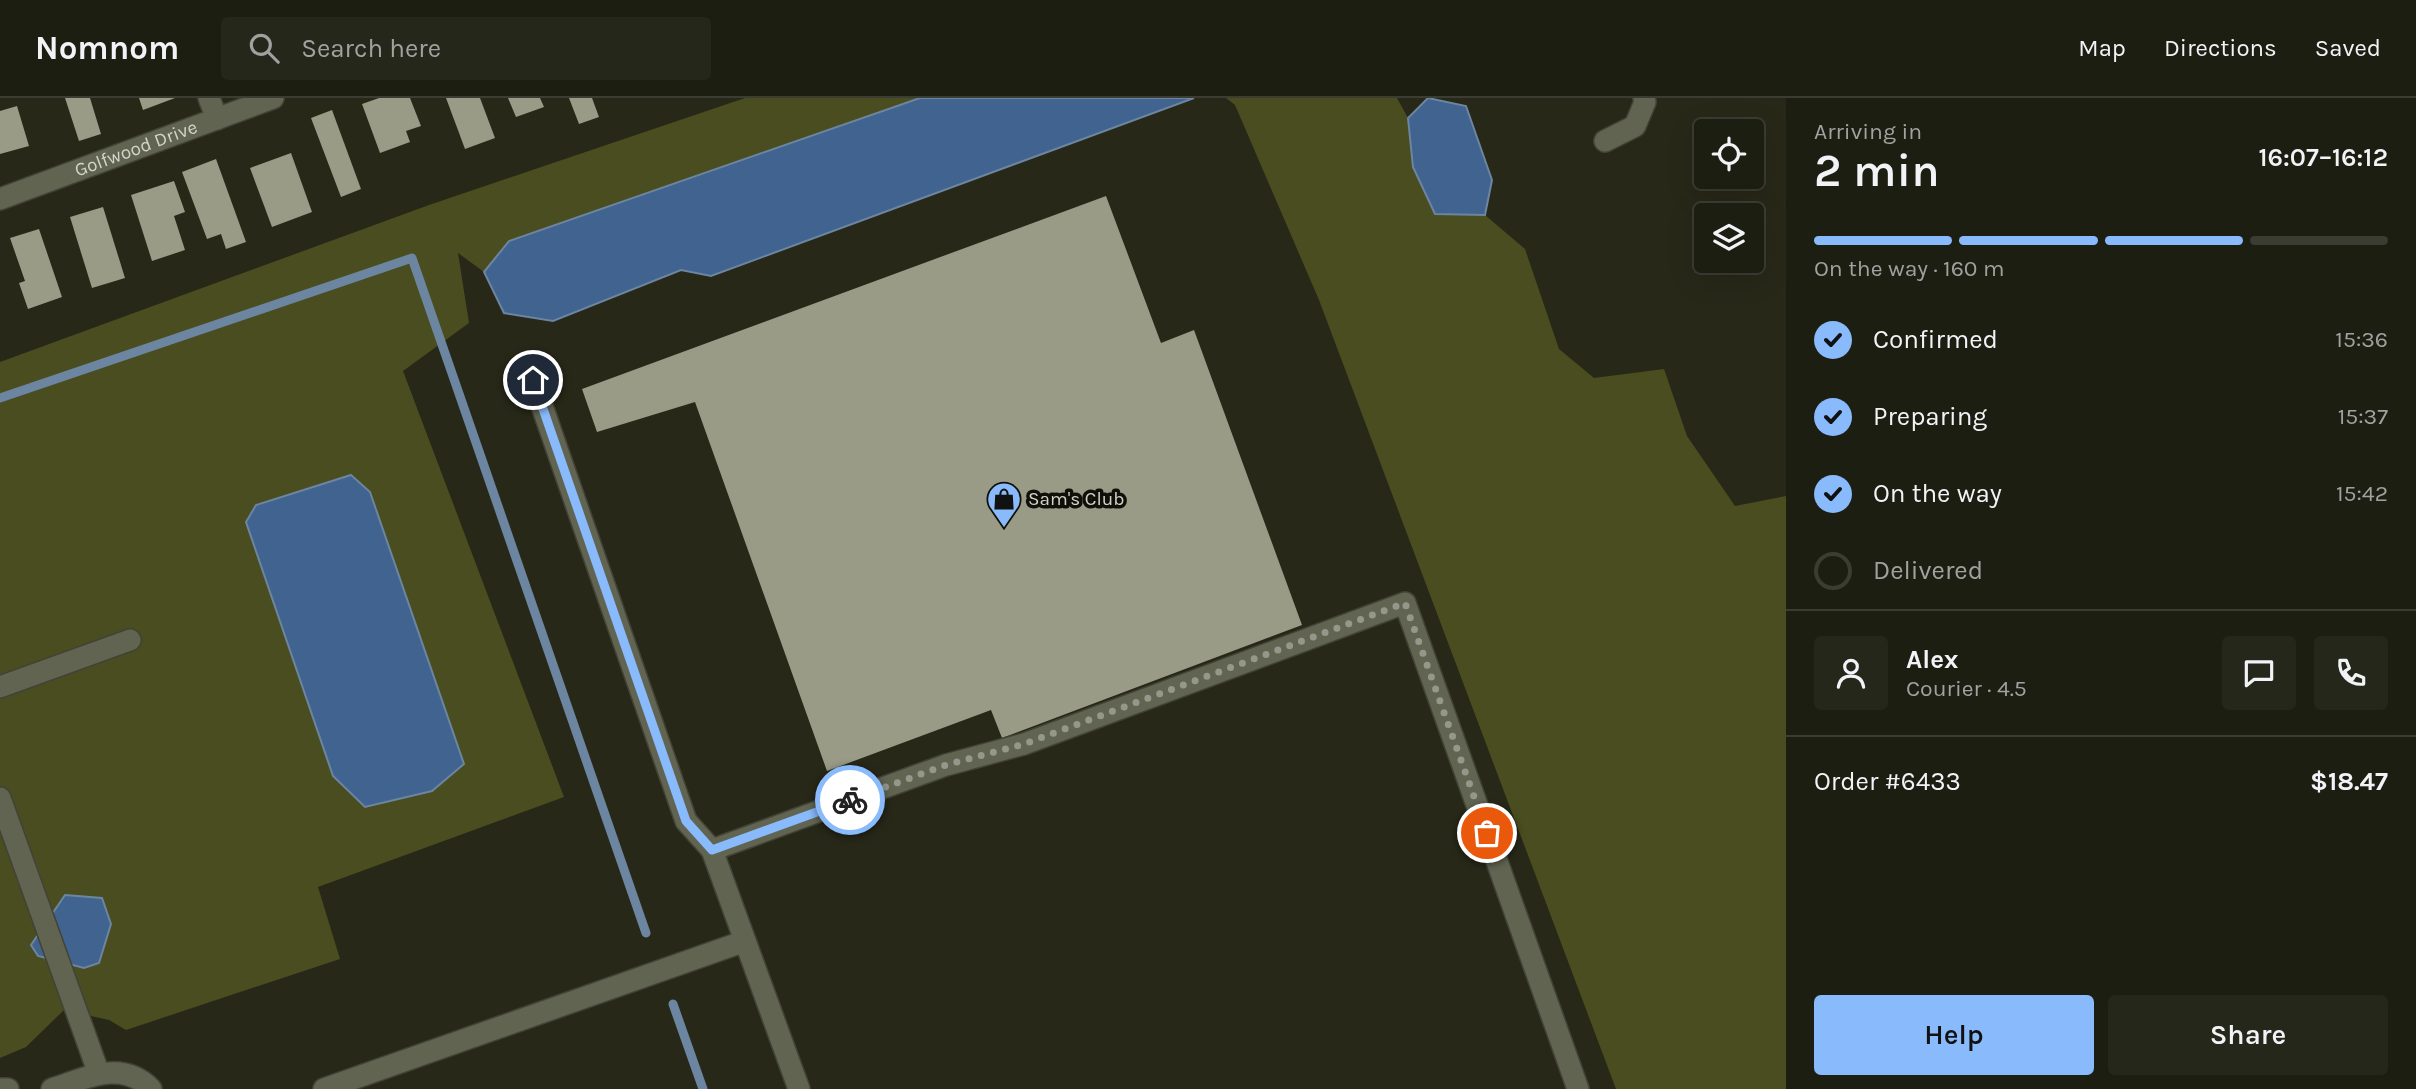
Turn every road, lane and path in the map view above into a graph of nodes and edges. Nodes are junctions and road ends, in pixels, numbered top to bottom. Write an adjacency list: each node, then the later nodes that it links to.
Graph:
1 (209, 98): 4 (street)
2 (273, 98): 4 (street, Golfwood Drive)
3 (1644, 98): 5 (street)
4 (217, 119): 6 (street, Golfwood Drive)
5 (1605, 141)
6 (0, 199)
7 (533, 380): 11 (street)
8 (130, 640): 9 (street)
9 (0, 687)
10 (0, 798): 13 (street)
11 (712, 850): 12 (street); 20 (street)
12 (745, 941): 18 (street); 19 (street)
13 (99, 1074): 16 (street); 17 (street)
14 (1, 1089): 15 (street)
15 (8, 1089)
16 (52, 1089)
17 (151, 1089)
18 (324, 1089)
19 (799, 1089)
20 (1578, 1089)

